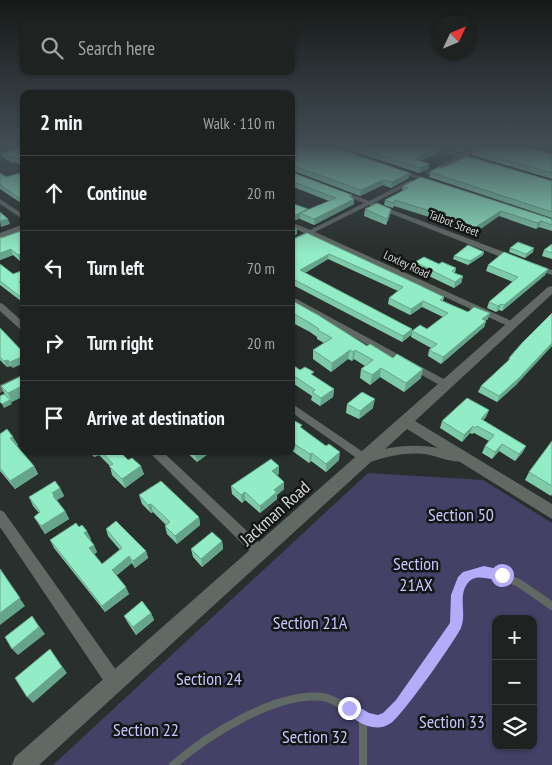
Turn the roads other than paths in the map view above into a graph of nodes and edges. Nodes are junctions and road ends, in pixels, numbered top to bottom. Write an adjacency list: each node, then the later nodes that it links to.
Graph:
1 (413, 182): 6 (street)
2 (431, 182): 3 (street)
3 (438, 184)
4 (335, 190): 6 (street, Talbot Street)
5 (0, 202): 7 (street)
6 (370, 203): 10 (street); 13 (street, Talbot Street)
7 (20, 215)
8 (295, 226): 10 (street, Loxley Road)
9 (20, 228): 11 (street)
10 (310, 233): 12 (street); 18 (street, Loxley Road)
11 (0, 236)
12 (295, 240)
13 (552, 273)
14 (552, 289): 18 (street, Jackman Road)
15 (295, 300): 20 (street)
16 (0, 306): 17 (street)
17 (20, 324)
18 (513, 325): 20 (street, Jackman Road)
19 (20, 380): 21 (street)
20 (447, 385): 23 (street, Jackman Road)
21 (0, 389)
22 (295, 410): 25 (street)
23 (406, 422): 25 (street, Jackman Road); 26 (street)
24 (158, 455): 29 (street)
25 (365, 459): 26 (street); 29 (street, Jackman Road)
26 (482, 469): 27 (street)
27 (552, 512)
28 (0, 516): 31 (street)
29 (260, 552): 31 (street, Jackman Road)
30 (552, 606): 32 (lane)
31 (115, 682): 33 (street, Jackman Road)
32 (363, 717): 34 (lane); 35 (lane)
33 (23, 765)
34 (172, 765)
35 (363, 765)

